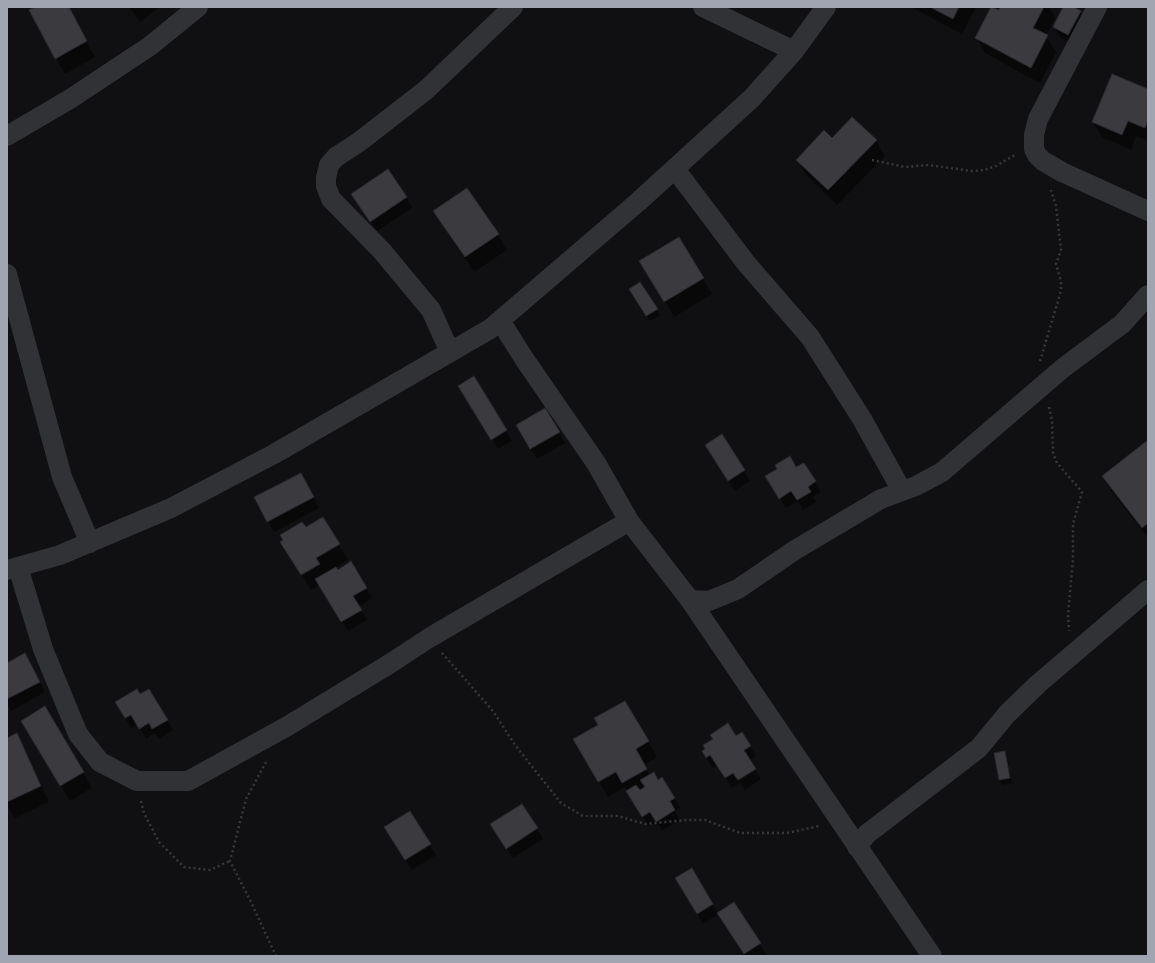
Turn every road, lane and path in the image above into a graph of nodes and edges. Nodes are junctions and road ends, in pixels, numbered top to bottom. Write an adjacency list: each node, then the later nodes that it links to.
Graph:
1 (198, 7): 7 (street)
2 (513, 7): 15 (street)
3 (703, 7): 6 (street)
4 (826, 7): 6 (street)
5 (1097, 7): 8 (street)
6 (794, 52): 10 (street)
7 (7, 136)
8 (1039, 155): 9 (path); 11 (street); 16 (path)
9 (872, 160)
10 (675, 169): 14 (street); 17 (street)
11 (1148, 210)
12 (7, 274): 19 (street)
13 (1148, 296): 16 (street)
14 (501, 322): 15 (street); 18 (street)
15 (450, 352): 19 (street)
16 (1042, 386): 17 (street); 24 (path)
17 (902, 491): 22 (street)
18 (629, 521): 22 (street); 23 (street)
19 (90, 543): 20 (street)
20 (13, 568): 26 (street)
21 (1148, 590): 24 (street)
22 (690, 600): 27 (street)
23 (429, 638): 26 (street); 27 (path)
24 (1070, 657): 28 (street)
25 (267, 759): 29 (path)
26 (137, 781): 29 (path)
27 (839, 820): 28 (street)
28 (857, 847): 31 (street)
29 (230, 861): 30 (path)
30 (276, 956)
31 (932, 956)

